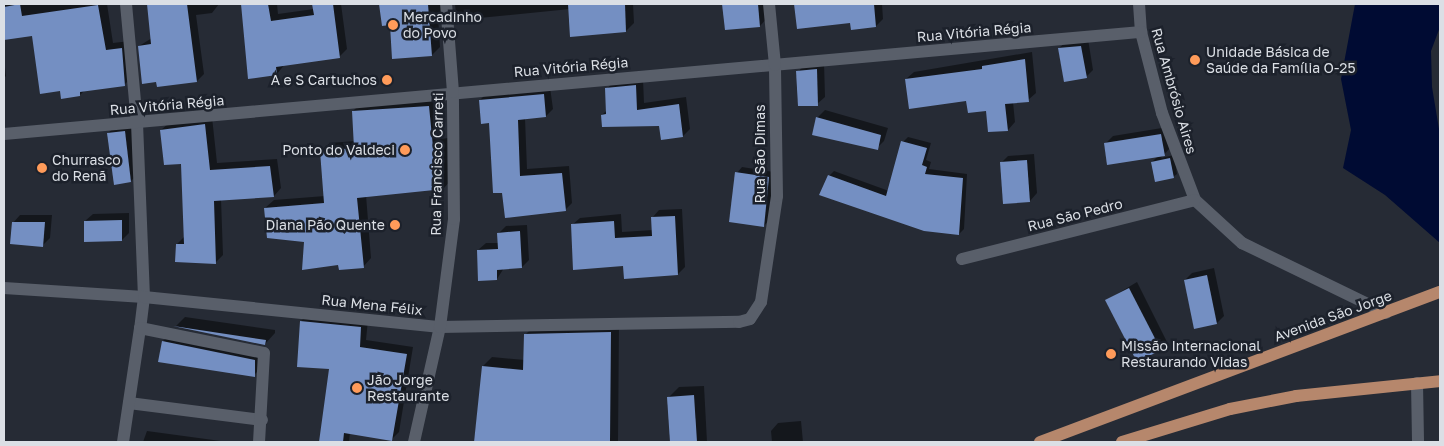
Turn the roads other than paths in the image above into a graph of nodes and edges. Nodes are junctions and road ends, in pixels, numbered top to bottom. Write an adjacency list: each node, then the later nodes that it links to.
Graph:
1 (126, 4): 8 (street)
2 (446, 4): 7 (street, Rua Francisco Carreti)
3 (769, 4): 6 (street, Rua São Dimas)
4 (1139, 4): 5 (street, Rua Ambrósio Aires)
5 (1141, 32): 6 (street, Rua Vitória Régia); 10 (street, Rua Ambrósio Aires)
6 (775, 65): 7 (street, Rua Vitória Régia); 16 (street, Rua São Dimas)
7 (453, 92): 8 (street, Rua Vitória Régia); 17 (street, Rua Francisco Carreti)
8 (137, 123): 9 (street, Rua Vitória Régia); 14 (street)
9 (4, 134)
10 (1194, 200): 11 (street, Rua São Pedro); 15 (street, Rua Ambrósio Aires)
11 (962, 260)
12 (4, 288): 14 (street, Rua Mena Félix)
13 (1439, 293): 15 (main road, Avenida São Jorge)
14 (144, 297): 17 (street, Rua Mena Félix); 18 (street)
15 (1386, 313): 26 (main road, Avenida São Jorge)
16 (739, 322): 17 (street, Rua Mena Félix)
17 (440, 327): 25 (street, Rua Francisco Carreti)
18 (140, 328): 21 (street); 22 (street)
19 (1440, 382): 20 (main road)
20 (1417, 383): 27 (main road); 28 (street)
21 (129, 403): 22 (street); 23 (street)
22 (262, 420): 24 (street)
23 (123, 442)
24 (259, 442)
25 (414, 442)
26 (1040, 442)
27 (1122, 442)
28 (1418, 442)

